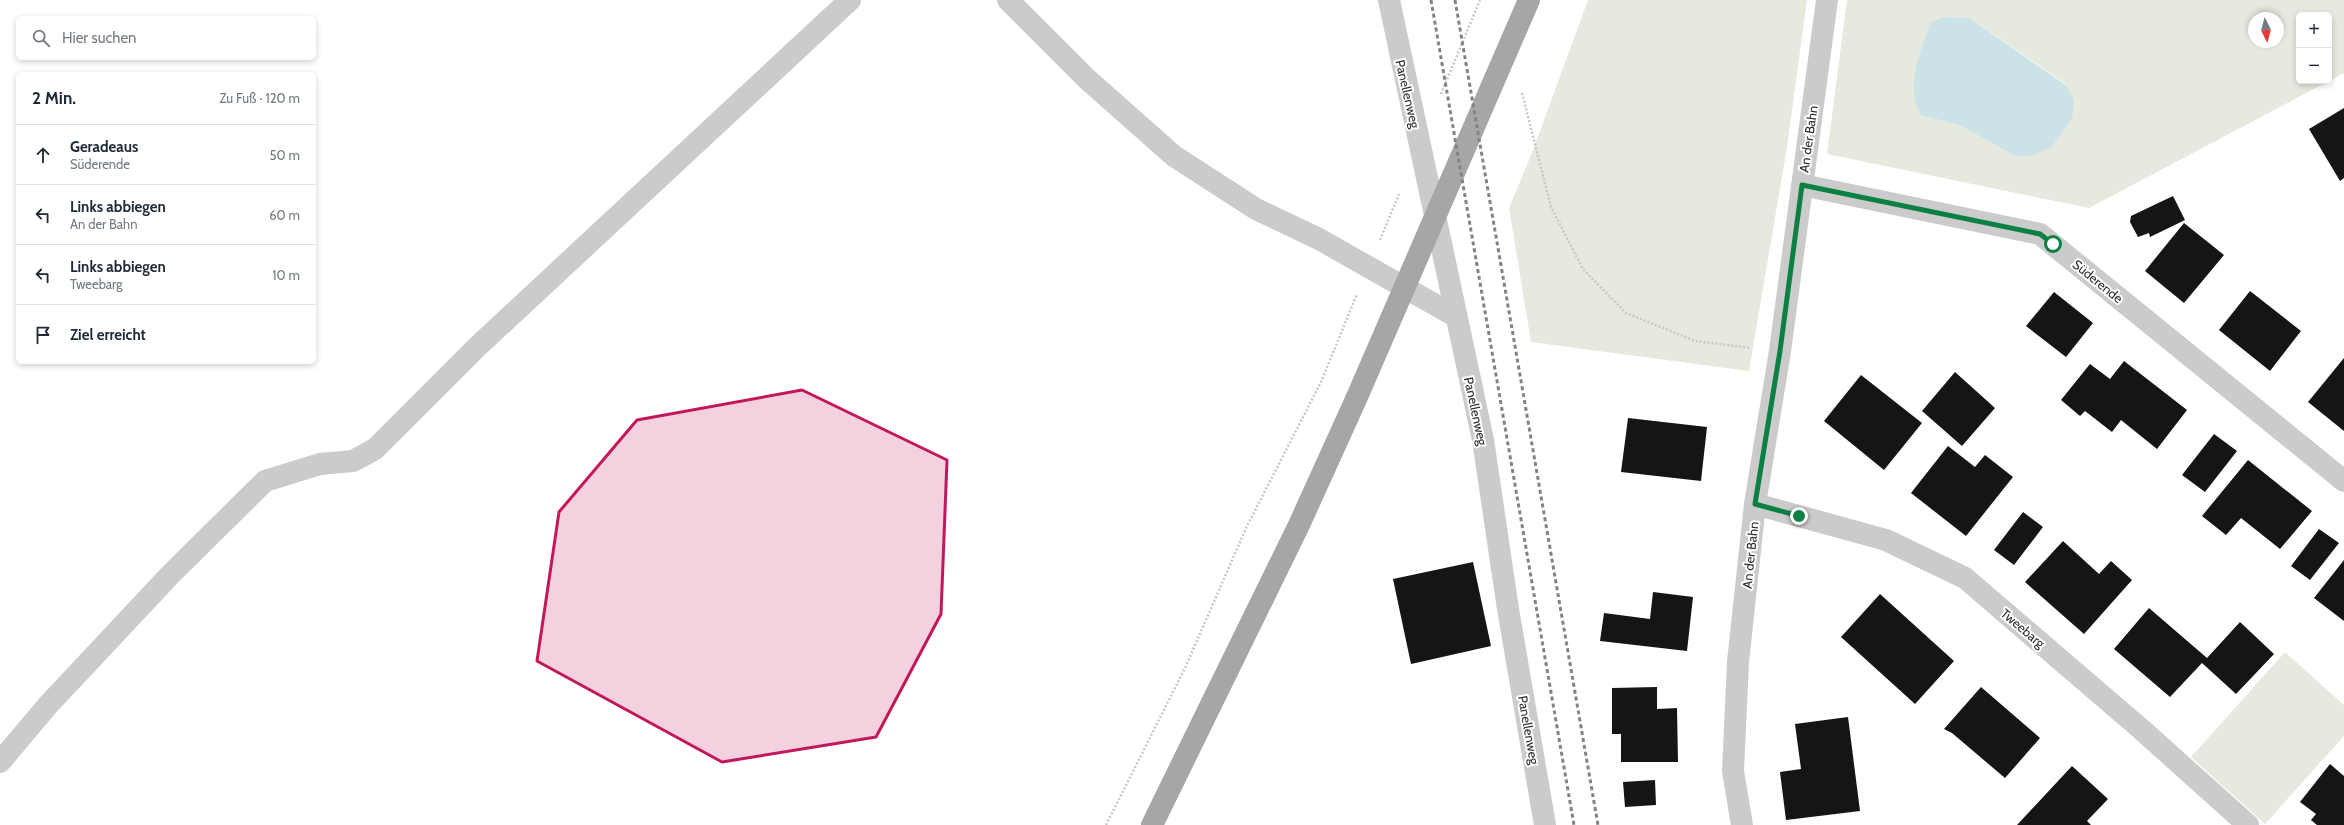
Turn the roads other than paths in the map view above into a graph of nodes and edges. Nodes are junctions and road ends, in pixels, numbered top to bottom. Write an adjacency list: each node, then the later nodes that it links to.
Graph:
1 (850, 0): 10 (street)
2 (1008, 0): 7 (street)
3 (1389, 0): 7 (street, Panellenweg)
4 (1529, 0): 11 (main road)
5 (1827, 0): 6 (street, An der Bahn)
6 (1802, 185): 8 (street, Süderende); 9 (street, An der Bahn)
7 (1455, 316): 12 (street, Panellenweg)
8 (2344, 481)
9 (1755, 504): 13 (street, An der Bahn); 14 (street, Tweebarg)
10 (0, 762)
11 (1152, 825)
12 (1545, 825)
13 (1742, 825)
14 (2248, 825)

